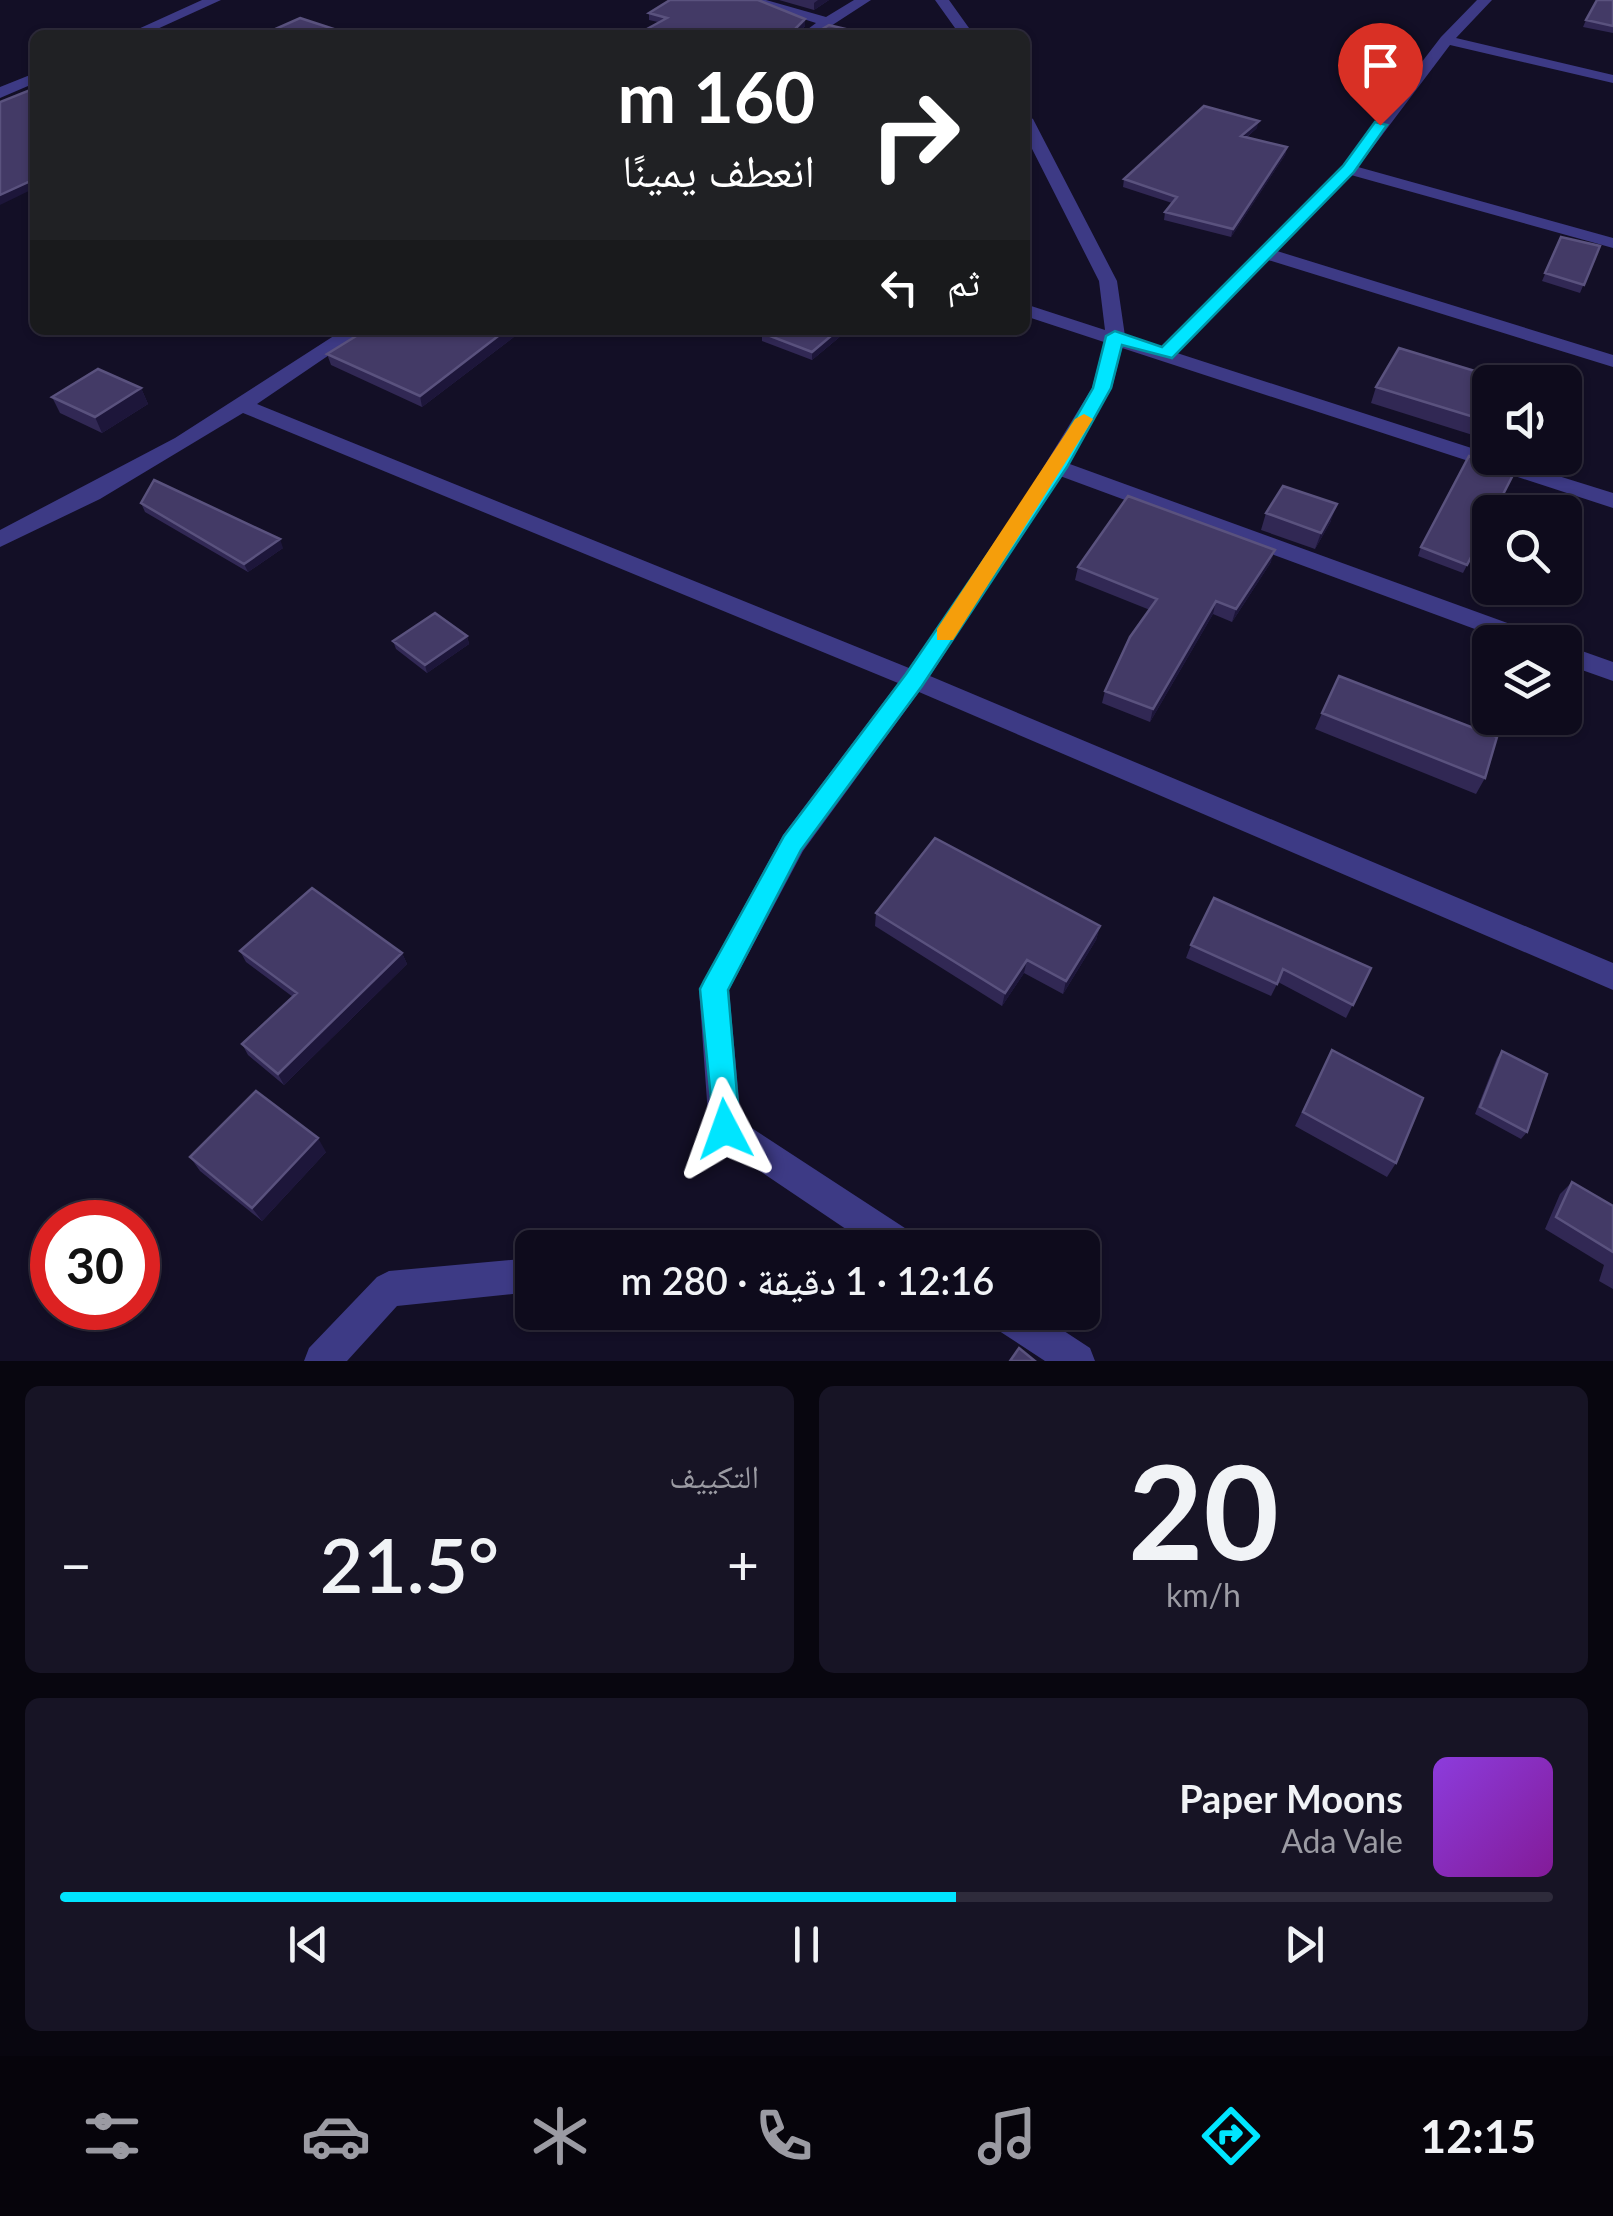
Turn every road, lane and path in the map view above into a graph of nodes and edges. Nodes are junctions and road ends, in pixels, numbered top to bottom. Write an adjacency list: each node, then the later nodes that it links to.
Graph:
1 (214, 0): 7 (street)
2 (752, 0): 6 (street)
3 (864, 0): 6 (street)
4 (942, 0): 11 (street)
5 (1485, 0): 12 (street)
6 (828, 22): 10 (street)
7 (152, 26): 8 (street); 9 (street)
8 (143, 30)
9 (163, 30)
10 (815, 30)
11 (963, 30)
12 (1446, 40): 13 (street); 17 (street)
13 (1613, 78)
14 (30, 79): 15 (street)
15 (0, 92)
16 (1030, 125): 22 (street)
17 (1348, 169): 18 (street); 19 (street)
18 (1613, 243)
19 (1268, 254): 23 (street); 24 (street)
20 (1030, 311): 22 (street)
21 (349, 335): 25 (street)
22 (1115, 336): 23 (street); 26 (street)
23 (1165, 354): 27 (street)
24 (1613, 361)
25 (243, 406): 28 (street); 32 (street)
26 (1057, 467): 29 (street); 32 (street)
27 (1613, 501)
28 (0, 539)
29 (1488, 625)
30 (1582, 660): 31 (street)
31 (1613, 672)
32 (914, 680): 33 (street); 34 (street)
33 (1613, 977)
34 (877, 1230)
35 (515, 1277): 37 (street)
36 (1030, 1330): 38 (street)
37 (322, 1361)
38 (1077, 1361)

